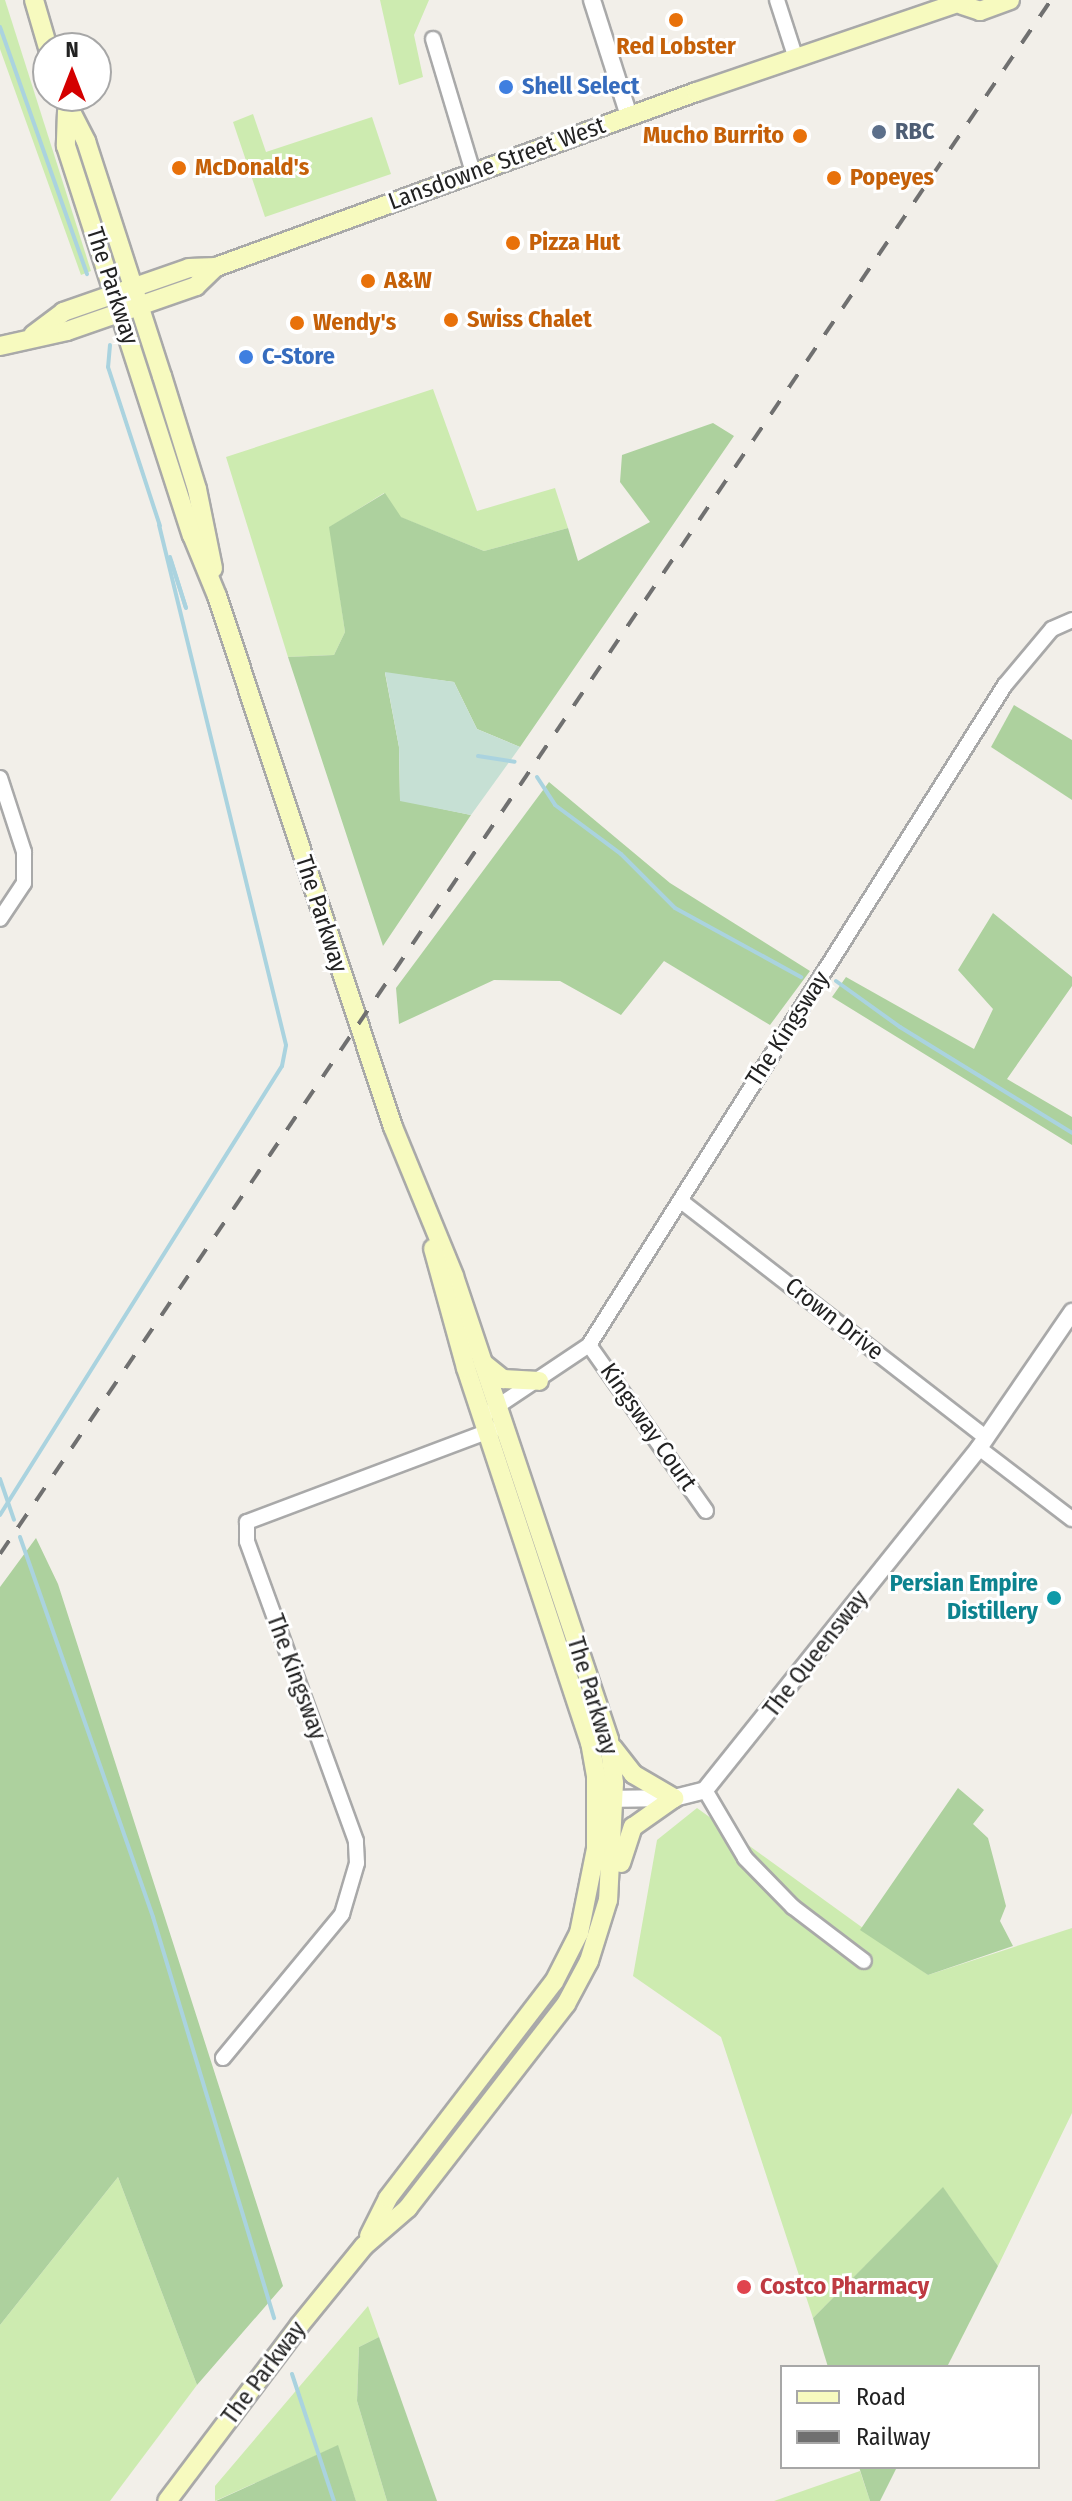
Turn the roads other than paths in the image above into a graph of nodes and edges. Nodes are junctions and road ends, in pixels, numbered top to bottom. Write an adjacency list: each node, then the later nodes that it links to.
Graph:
1 (34, 0): 6 (main road)
2 (592, 0): 10 (street)
3 (777, 0): 8 (street)
4 (1010, 0): 5 (main road, Lansdowne Street West)
5 (962, 2): 8 (main road, Lansdowne Street West)
6 (43, 32)
7 (433, 39): 11 (street)
8 (796, 59): 10 (main road, Lansdowne Street West)
9 (65, 112): 12 (main road, The Parkway)
10 (629, 116): 11 (main road, Lansdowne Street West)
11 (473, 172): 12 (main road, Lansdowne Street West)
12 (129, 296): 13 (main road, The Parkway); 14 (main road, Lansdowne Street West); 16 (main road, The Parkway)
13 (120, 312): 14 (main road, Lansdowne Street West); 16 (main road, The Parkway)
14 (33, 335): 15 (main road, Lansdowne Street West)
15 (0, 346)
16 (217, 596): 21 (main road, The Parkway)
17 (1072, 620): 20 (street, The Kingsway)
18 (0, 778): 19 (street)
19 (0, 919)
20 (681, 1201): 23 (street, The Kingsway); 27 (street, Crown Drive)
21 (431, 1231): 24 (main road, The Parkway); 26 (main road, The Parkway)
22 (1072, 1312): 27 (street, The Queensway)
23 (589, 1345): 25 (street, The Kingsway); 28 (street, Kingsway Court)
24 (482, 1362): 25 (main road); 26 (main road, The Parkway)
25 (539, 1381): 26 (street, The Kingsway)
26 (492, 1420): 30 (main road, The Parkway); 33 (main road, The Parkway); 36 (street, The Kingsway)
27 (982, 1443): 29 (street, Crown Drive); 31 (street, The Queensway)
28 (706, 1511)
29 (1072, 1519)
30 (609, 1740): 32 (main road); 33 (main road, The Parkway)
31 (705, 1790): 32 (street); 35 (street)
32 (674, 1798): 33 (street); 34 (main road)
33 (606, 1799): 34 (main road, The Parkway); 37 (main road, The Parkway)
34 (608, 1900): 37 (main road, The Parkway)
35 (864, 1961)
36 (223, 2058)
37 (364, 2246): 38 (main road, The Parkway)
38 (167, 2501)

